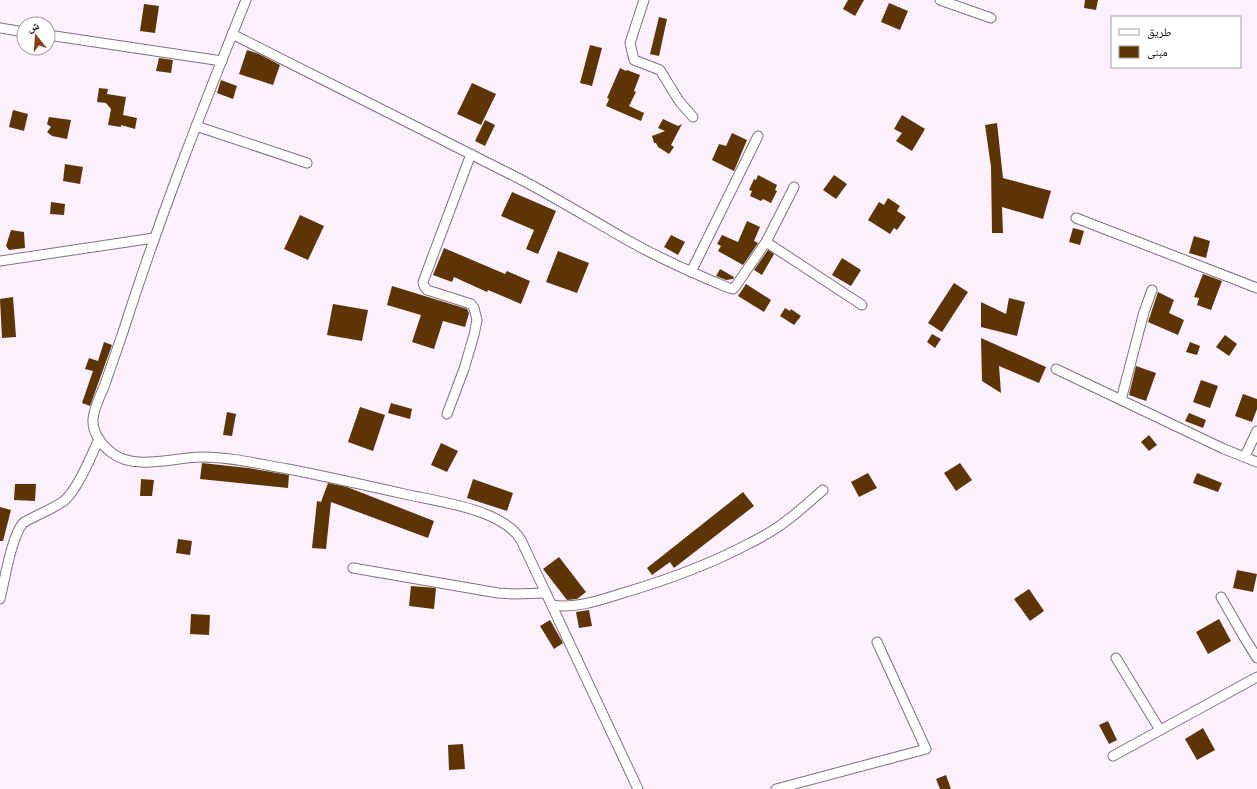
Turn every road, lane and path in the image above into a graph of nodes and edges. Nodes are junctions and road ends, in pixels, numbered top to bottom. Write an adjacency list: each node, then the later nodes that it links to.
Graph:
1 (246, 0): 7 (street)
2 (644, 0): 10 (street)
3 (940, 0): 4 (street)
4 (991, 18)
5 (0, 28): 6 (street)
6 (16, 31)
7 (232, 34): 9 (street); 13 (street)
8 (56, 36): 9 (street)
9 (222, 62): 11 (street)
10 (693, 117)
11 (196, 126): 14 (street); 17 (street)
12 (758, 136): 20 (street)
13 (471, 154): 20 (street); 26 (street)
14 (307, 163)
15 (794, 187): 18 (street)
16 (1076, 218): 21 (street)
17 (154, 238): 19 (street); 28 (street)
18 (766, 242): 20 (street); 23 (street)
19 (0, 261)
20 (691, 272)
21 (1257, 288)
22 (1152, 290): 25 (street)
23 (862, 305)
24 (1056, 369): 25 (street)
25 (1121, 400): 29 (street)
26 (447, 414)
27 (1257, 431): 29 (street)
28 (99, 439): 32 (street); 34 (street)
29 (1245, 456): 30 (street)
30 (1257, 462)
31 (823, 490): 37 (street)
32 (4, 567): 36 (street)
33 (353, 568): 34 (street)
34 (546, 593): 37 (street)
35 (1221, 597): 40 (street)
36 (0, 599)
37 (552, 605): 44 (street)
38 (877, 642): 45 (street)
39 (1116, 658): 42 (street)
40 (1257, 658)
41 (1257, 677): 42 (street)
42 (1160, 730): 43 (street)
43 (1113, 756)
44 (638, 789)
45 (776, 789)

